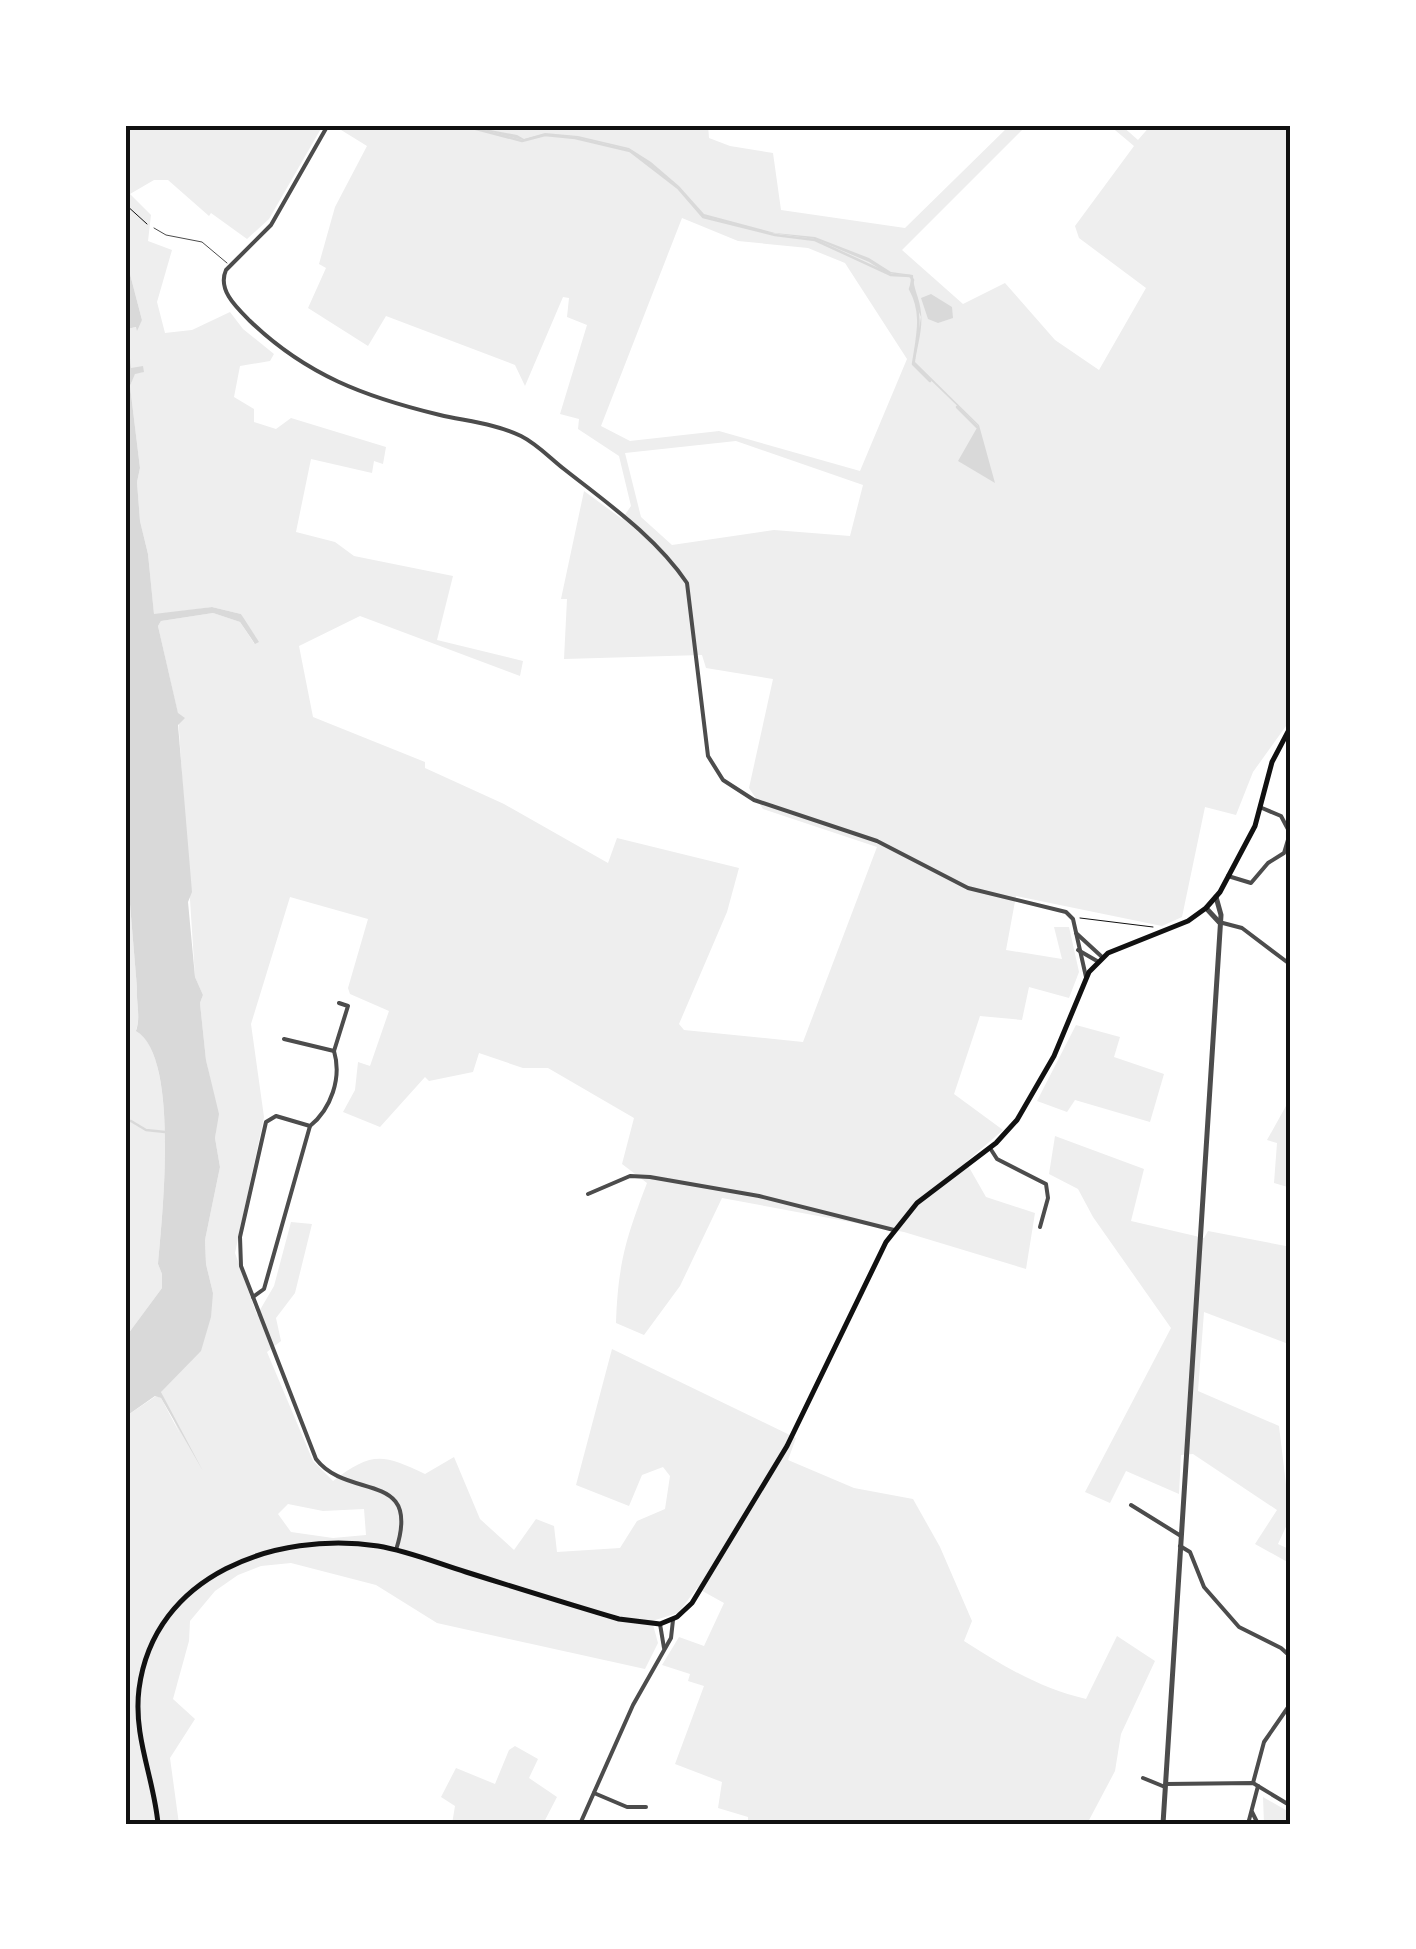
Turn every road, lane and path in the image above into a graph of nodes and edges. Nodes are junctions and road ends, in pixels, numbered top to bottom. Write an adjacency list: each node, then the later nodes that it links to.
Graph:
1 (328, 125): 4 (street)
2 (125, 204): 3 (path)
3 (154, 228): 4 (lane)
4 (229, 265): 13 (street)
5 (1291, 726): 6 (main road)
6 (1262, 808): 7 (street); 10 (main road)
7 (1290, 833): 8 (street)
8 (1284, 853): 9 (street); 10 (street)
9 (1291, 857)
10 (1228, 876): 11 (main road)
11 (1216, 896): 12 (main road); 14 (street)
12 (1206, 908): 14 (street); 16 (main road)
13 (1073, 919): 15 (street); 16 (path)
14 (1220, 922): 19 (street); 31 (street)
15 (1076, 932): 17 (street); 18 (street)
16 (1165, 932): 18 (main road)
17 (1078, 950): 18 (street); 20 (street)
18 (1099, 959): 20 (main road)
19 (1291, 966)
20 (1086, 978): 25 (main road)
21 (339, 1003): 23 (street)
22 (284, 1039): 23 (street)
23 (334, 1051): 24 (street)
24 (310, 1126): 29 (street); 29 (street)
25 (990, 1148): 27 (street); 28 (main road)
26 (588, 1194): 28 (street)
27 (1040, 1227)
28 (894, 1230): 34 (main road)
29 (253, 1297): 33 (street)
30 (1130, 1505): 31 (street)
31 (1181, 1536): 32 (street)
32 (1180, 1546): 37 (street); 41 (street)
33 (396, 1550): 35 (main road); 46 (main road)
34 (673, 1620): 35 (main road); 36 (street)
35 (660, 1624): 36 (street)
36 (664, 1648): 42 (street)
37 (1291, 1657)
38 (1291, 1703): 40 (street)
39 (1143, 1778): 41 (street)
40 (1256, 1784): 41 (street); 43 (street); 45 (street)
41 (1166, 1786): 48 (street)
42 (594, 1793): 44 (street); 47 (street)
43 (1291, 1806)
44 (646, 1807)
45 (1252, 1812): 49 (street); 50 (street)
46 (158, 1824)
47 (580, 1824)
48 (1164, 1824)
49 (1248, 1824)
50 (1258, 1824)

